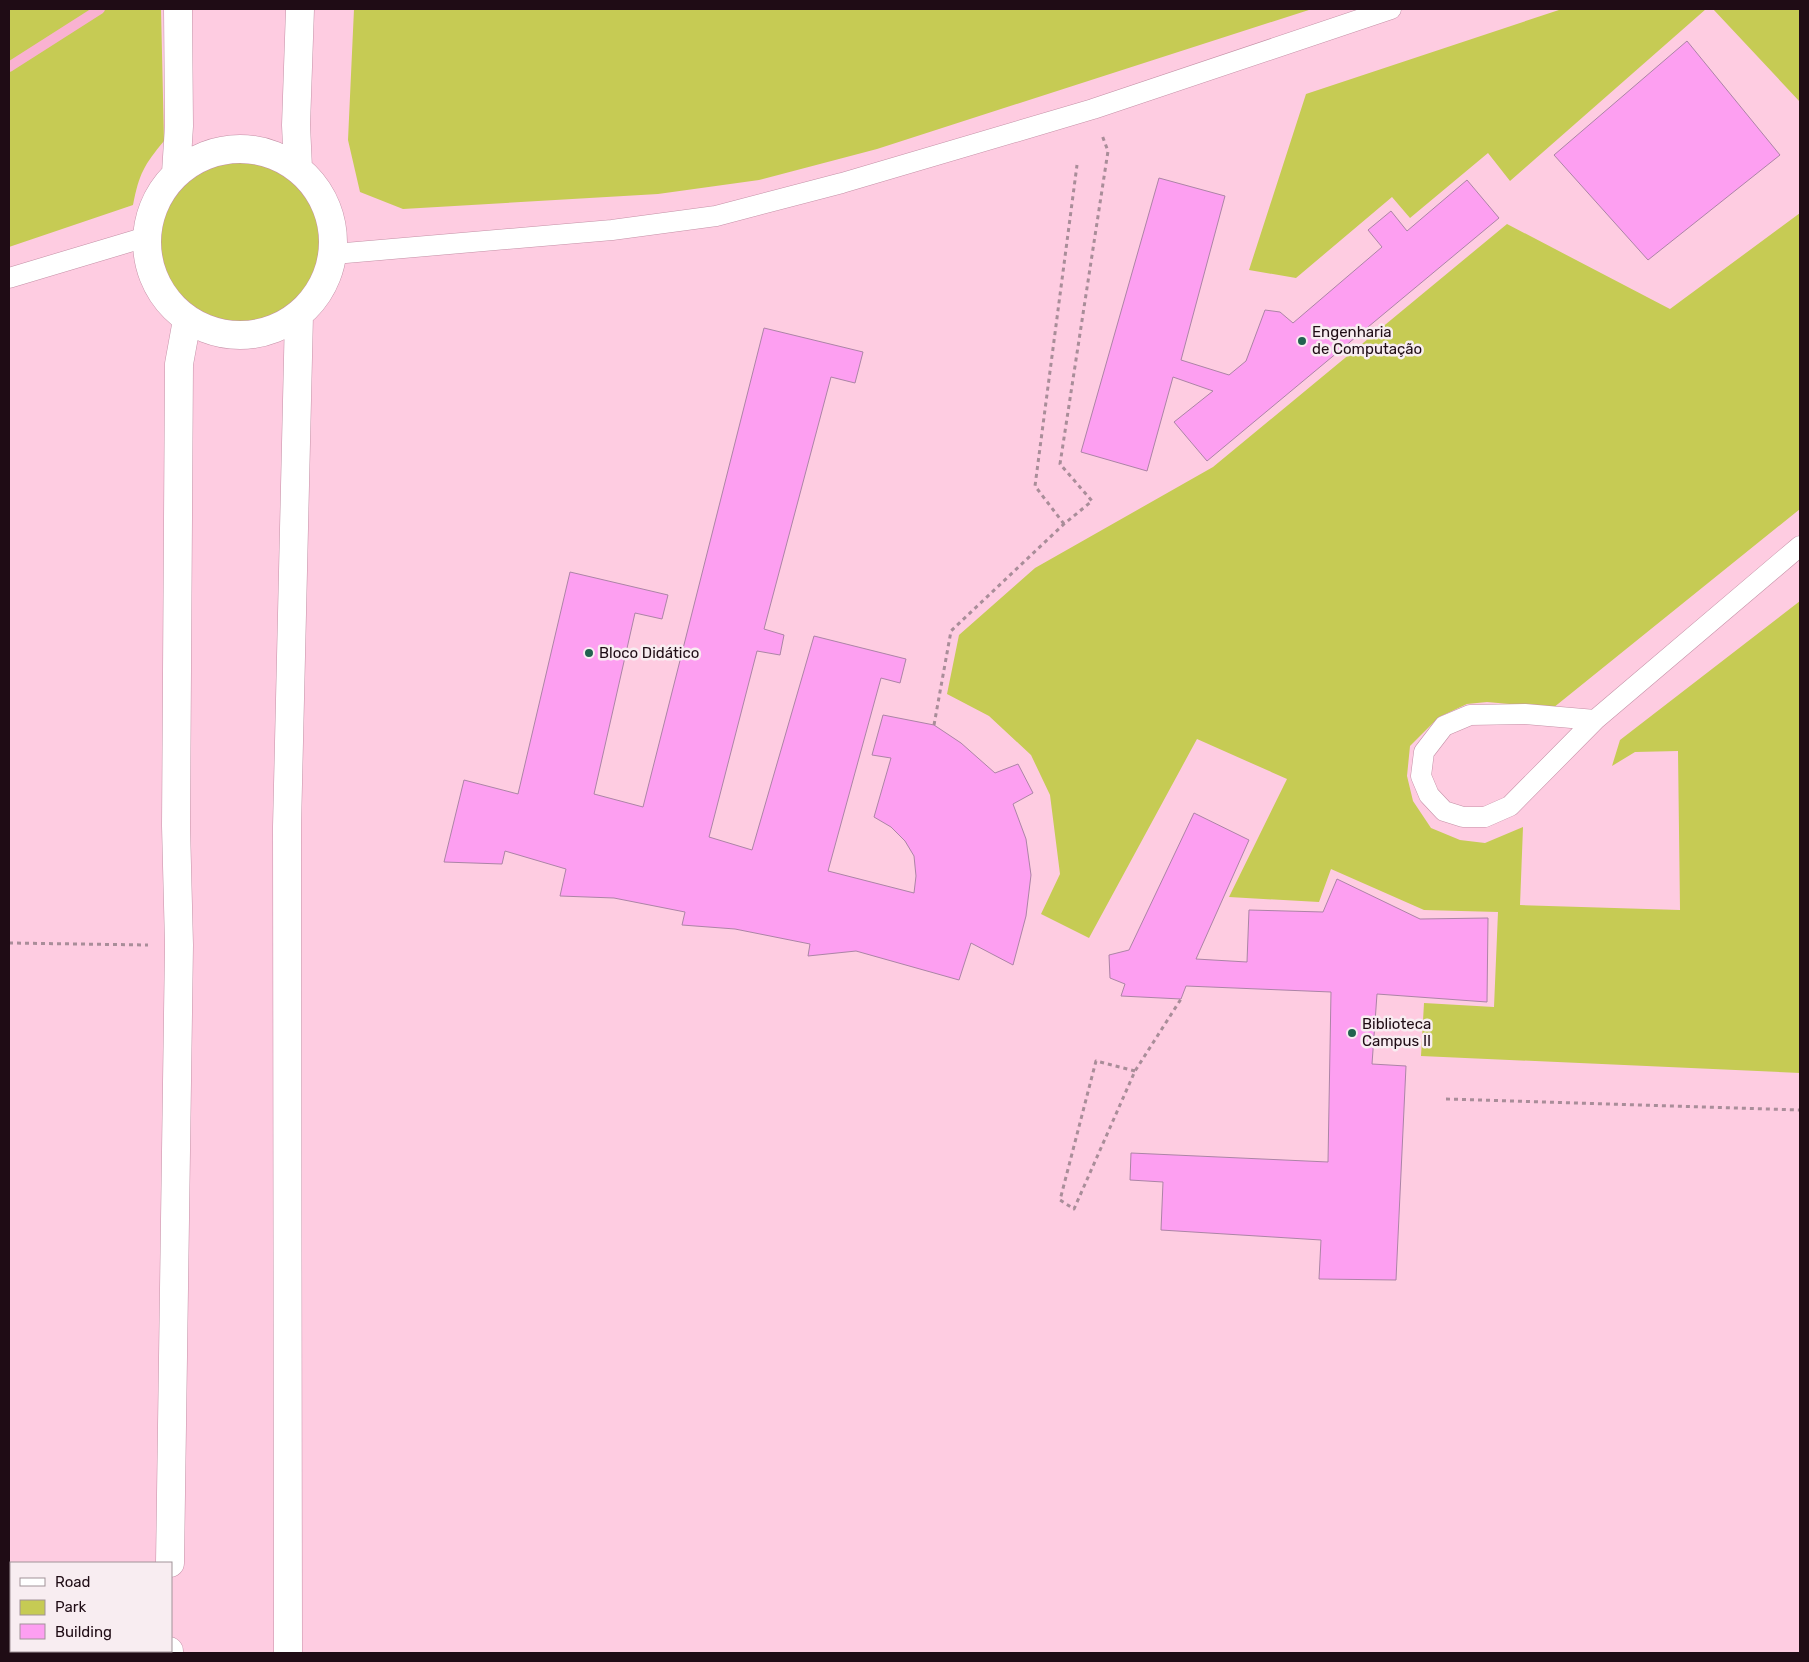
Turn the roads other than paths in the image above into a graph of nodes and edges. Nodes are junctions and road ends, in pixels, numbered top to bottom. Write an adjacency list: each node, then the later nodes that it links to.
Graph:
1 (300, 9): 4 (street)
2 (1392, 9): 7 (lane)
3 (178, 16): 5 (street)
4 (298, 168): 5 (street); 7 (street)
5 (176, 173): 6 (street)
6 (146, 237): 8 (lane); 10 (street)
7 (334, 254): 9 (street)
8 (9, 278)
9 (299, 315): 10 (street); 14 (street)
10 (187, 320): 13 (street)
11 (1800, 546): 12 (lane)
12 (1595, 720): 12 (lane)
13 (170, 1562)
14 (288, 1653)

